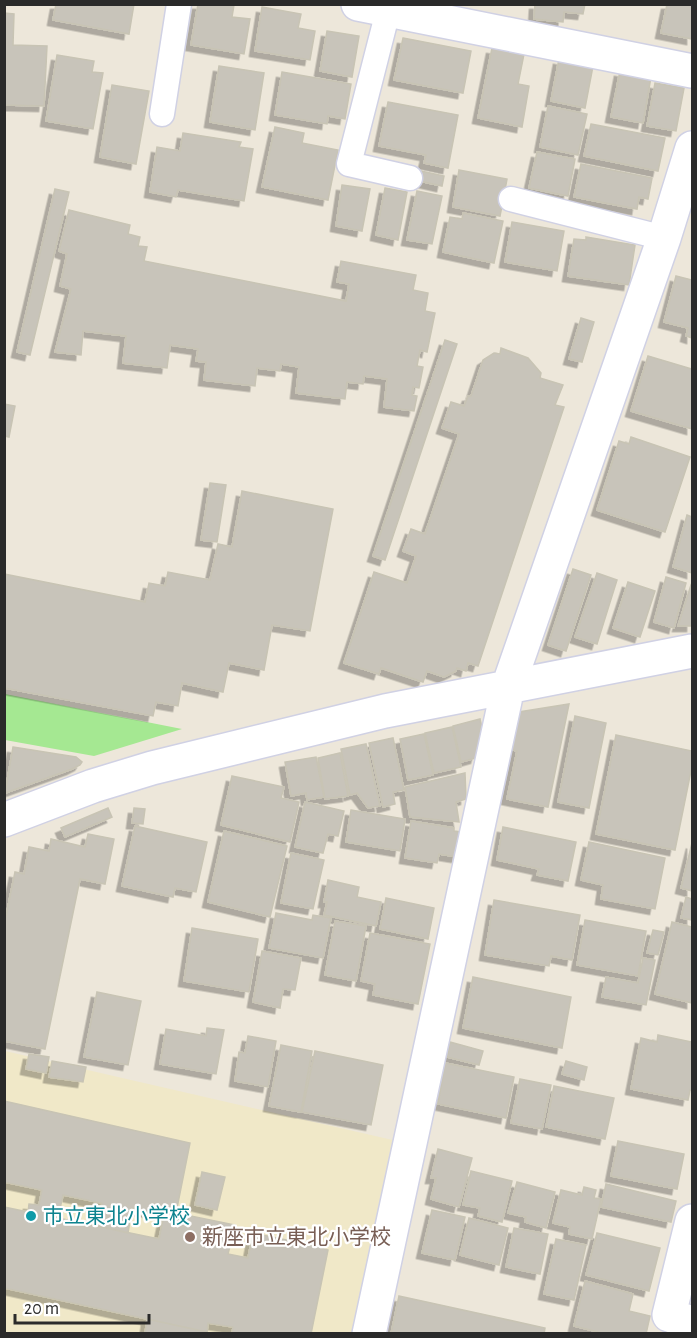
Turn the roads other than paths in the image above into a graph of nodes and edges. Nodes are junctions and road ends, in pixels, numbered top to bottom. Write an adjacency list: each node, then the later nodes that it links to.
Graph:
1 (179, 4): 4 (lane)
2 (373, 8): 3 (street); 6 (lane)
3 (693, 71)
4 (162, 114)
5 (693, 147): 8 (street)
6 (410, 178)
7 (511, 199): 8 (lane)
8 (664, 238): 10 (street)
9 (693, 651): 10 (street)
10 (508, 687): 11 (street); 14 (street)
11 (4, 820)
12 (693, 1221): 13 (street)
13 (693, 1323)
14 (369, 1334)

